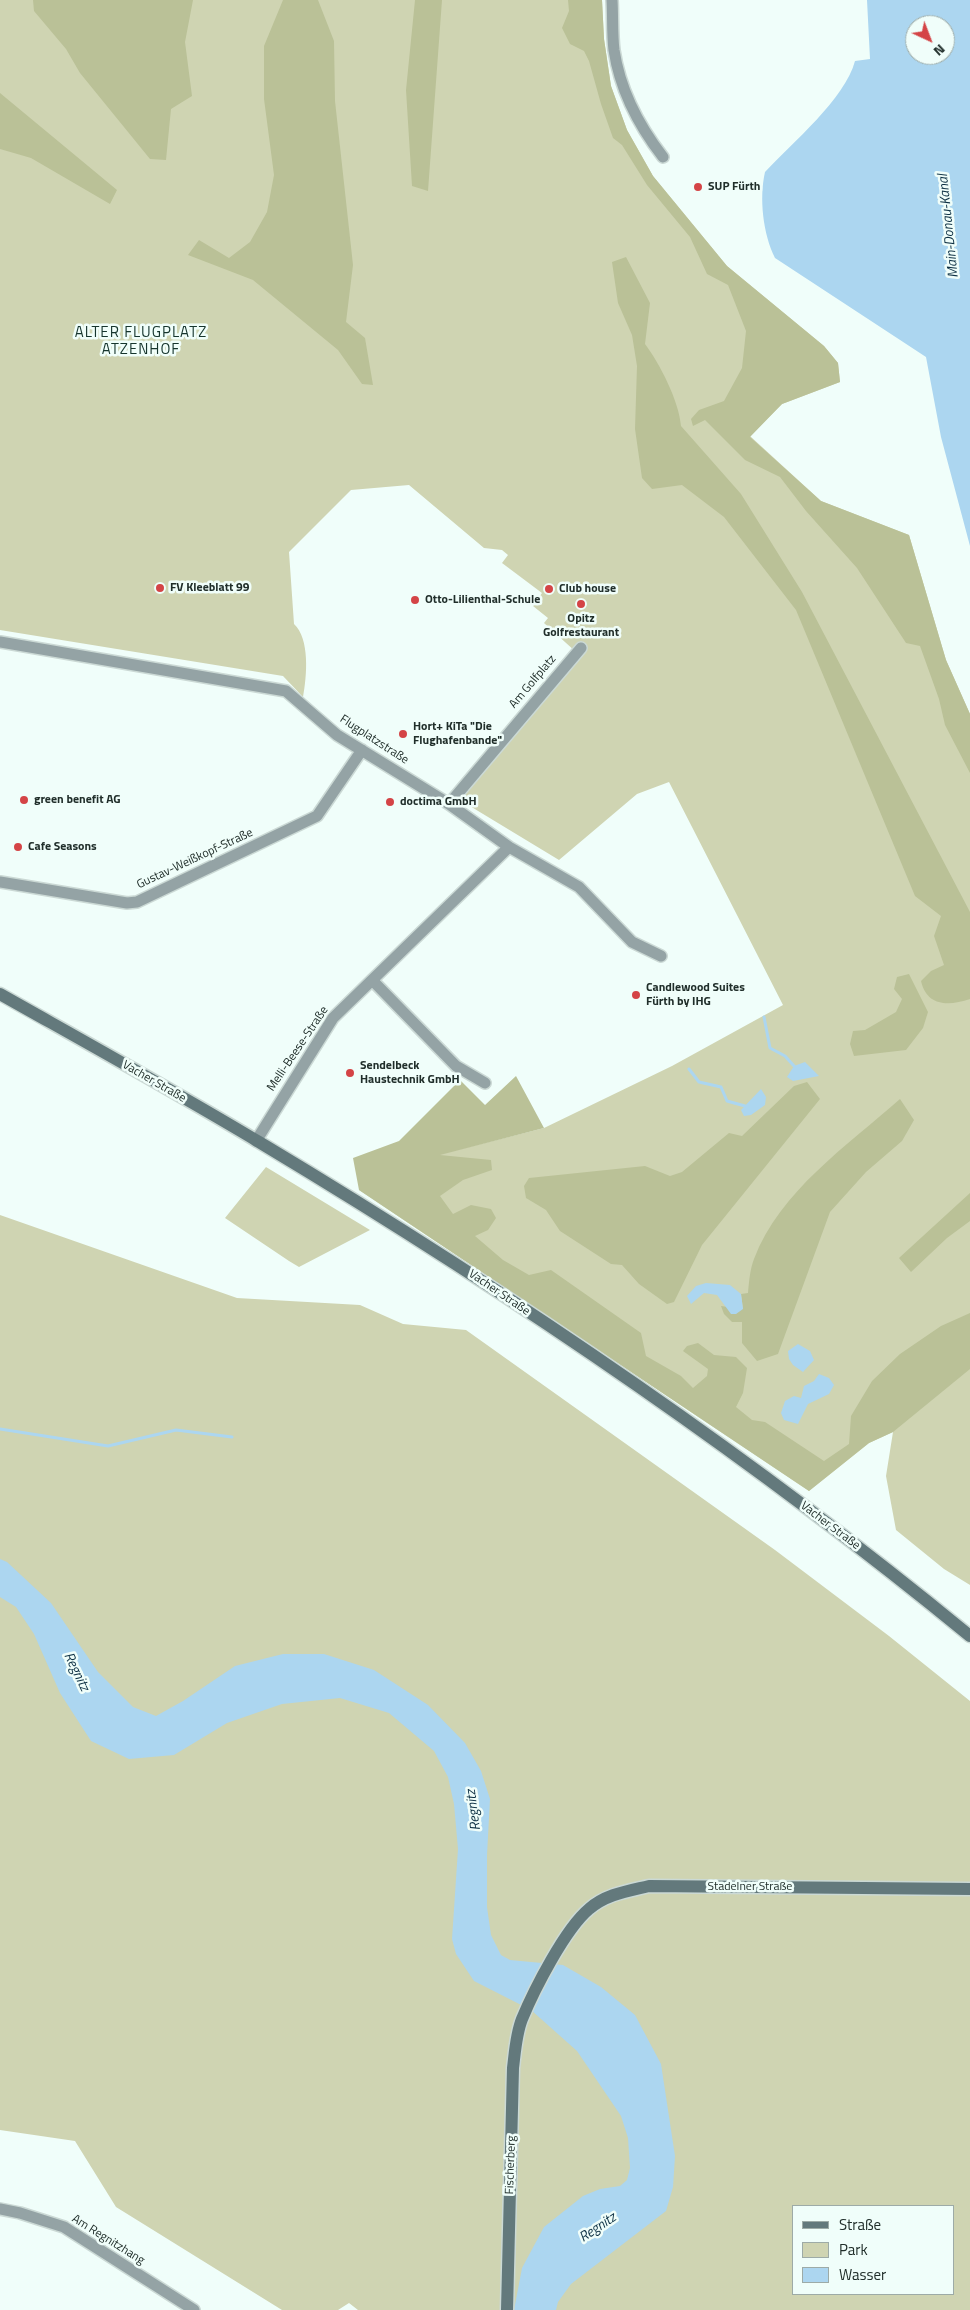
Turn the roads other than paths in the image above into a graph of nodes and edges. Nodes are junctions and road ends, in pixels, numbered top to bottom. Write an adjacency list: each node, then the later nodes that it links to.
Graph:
1 (612, 0): 2 (street)
2 (663, 157)
3 (0, 642): 5 (street, Flugplatzstraße)
4 (581, 648): 6 (street, Am Golfplatz)
5 (362, 750): 6 (street, Flugplatzstraße); 8 (street, Gustav-Weißkopf-Straße)
6 (449, 804): 7 (street, Flugplatzstraße)
7 (509, 847): 9 (street, Flugplatzstraße); 10 (street, Melli-Beese-Straße)
8 (0, 882)
9 (661, 956)
10 (373, 981): 12 (street); 13 (street, Melli-Beese-Straße)
11 (0, 994): 13 (street, Vacher Straße)
12 (485, 1083)
13 (256, 1141): 14 (street, Vacher Straße)
14 (970, 1636)
15 (970, 1889): 16 (street, Stadelner Straße)
16 (521, 2020): 19 (street, Fischerberg)
17 (0, 2209): 18 (street, Am Regnitzhang)
18 (194, 2310)
19 (508, 2310)

